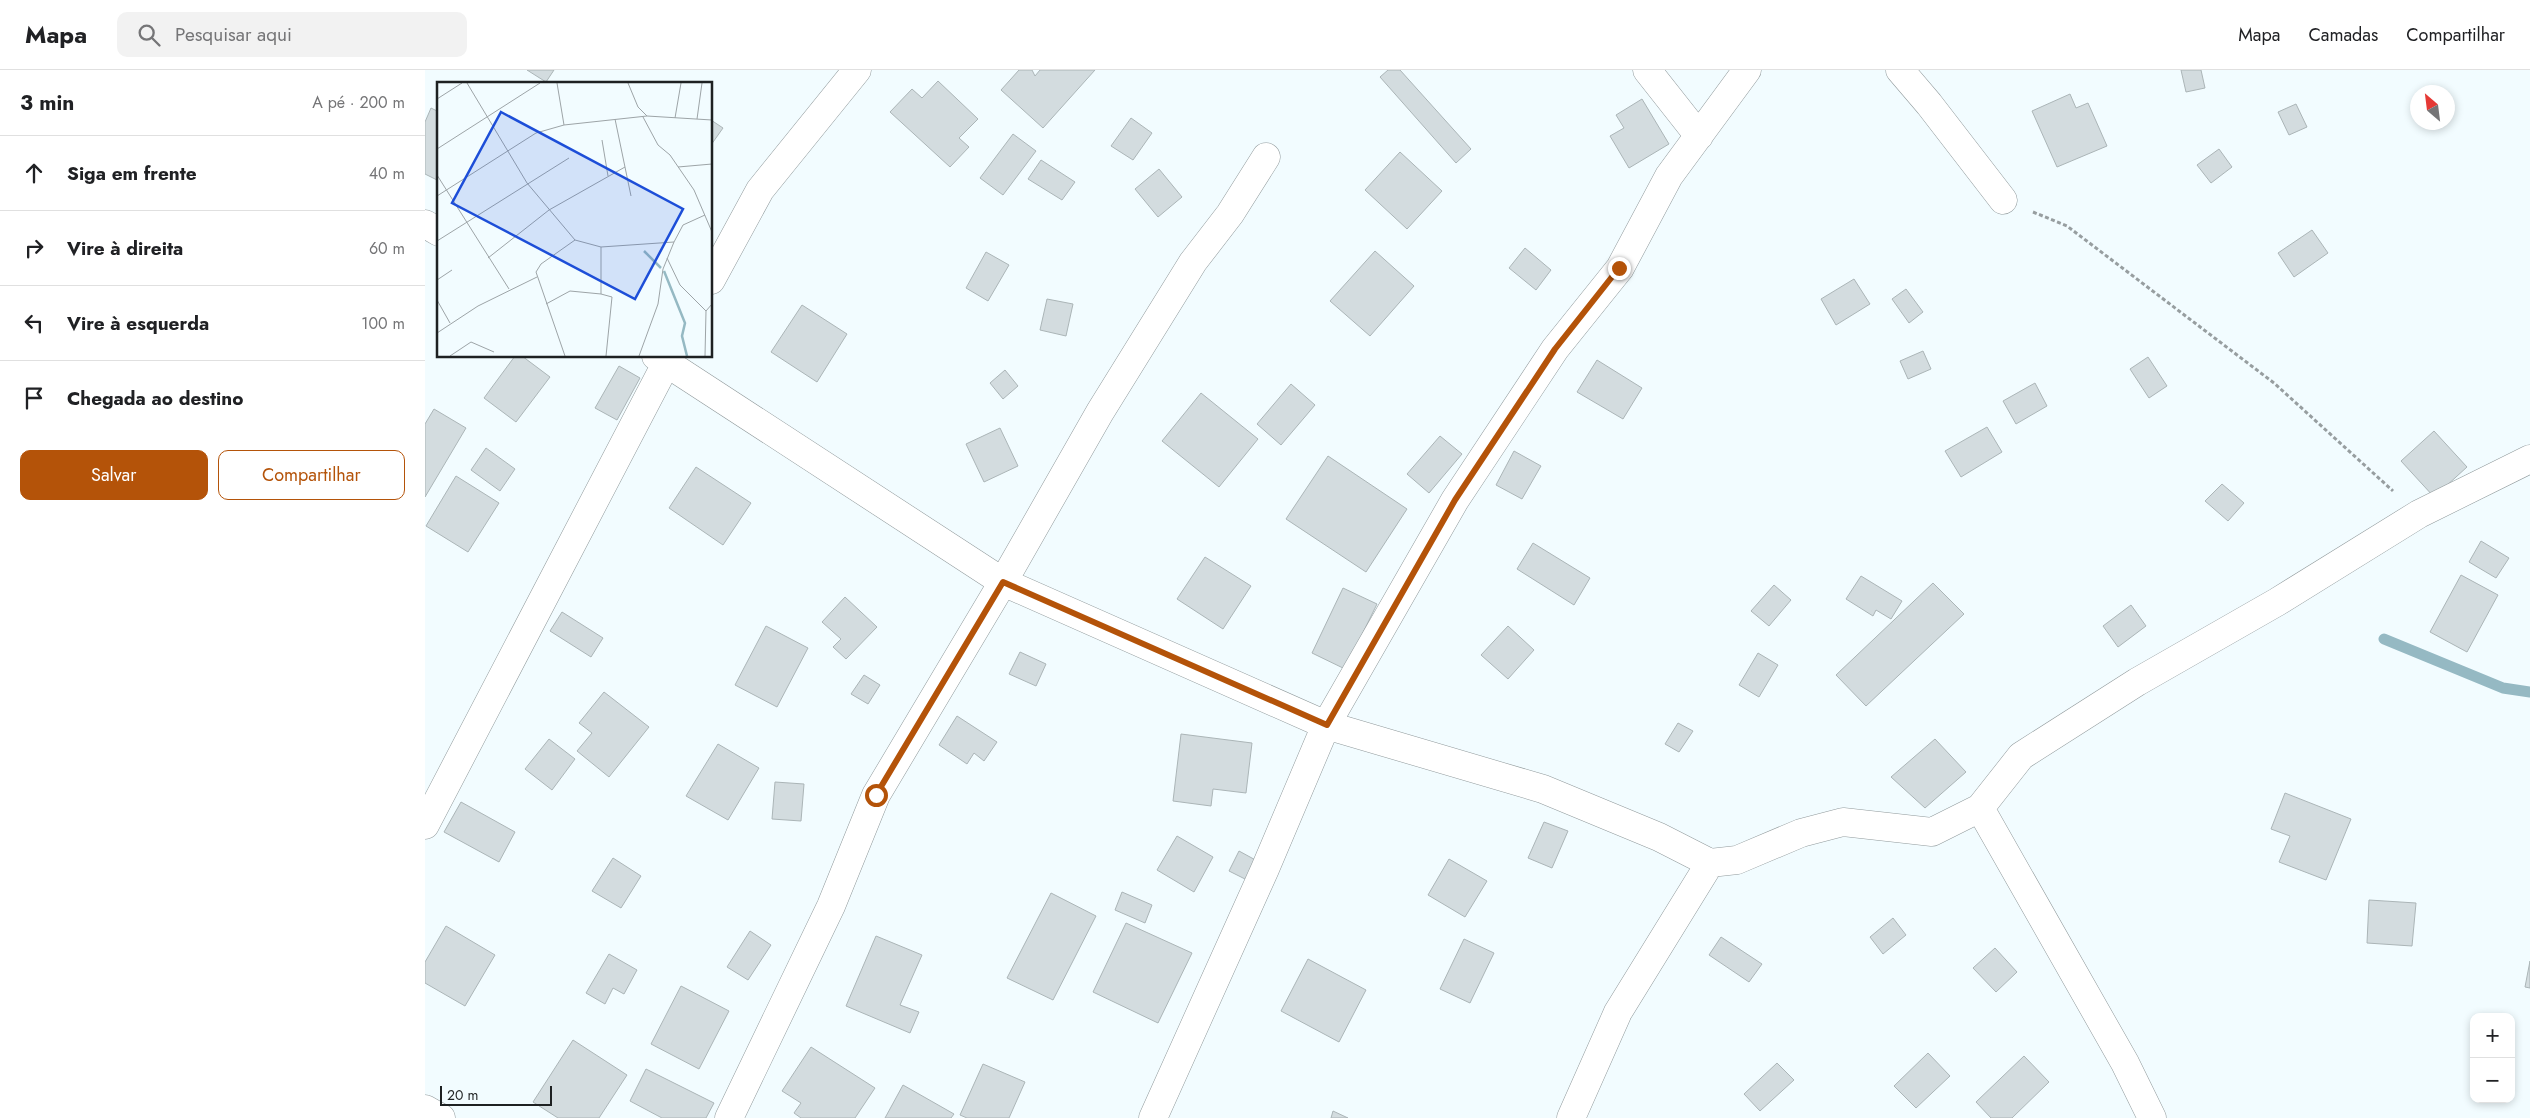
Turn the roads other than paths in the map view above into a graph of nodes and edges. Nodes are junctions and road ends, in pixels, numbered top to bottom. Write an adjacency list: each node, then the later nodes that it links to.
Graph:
1 (857, 70): 10 (street)
2 (1647, 70): 5 (street)
3 (1747, 70): 5 (street)
4 (1900, 70): 7 (street)
5 (1699, 136): 14 (street)
6 (1266, 157): 13 (street)
7 (2003, 200)
8 (425, 224): 9 (street)
9 (437, 231)
10 (713, 276)
11 (664, 358): 13 (street); 16 (street)
12 (2530, 459): 15 (street)
13 (1003, 582): 14 (street); 20 (street)
14 (1327, 725): 17 (street); 21 (street)
15 (1980, 808): 17 (street); 23 (street)
16 (425, 825)
17 (1710, 863): 22 (street)
18 (425, 1109): 19 (street)
19 (441, 1118)
20 (729, 1118)
21 (1153, 1118)
22 (1571, 1118)
23 (2152, 1118)

